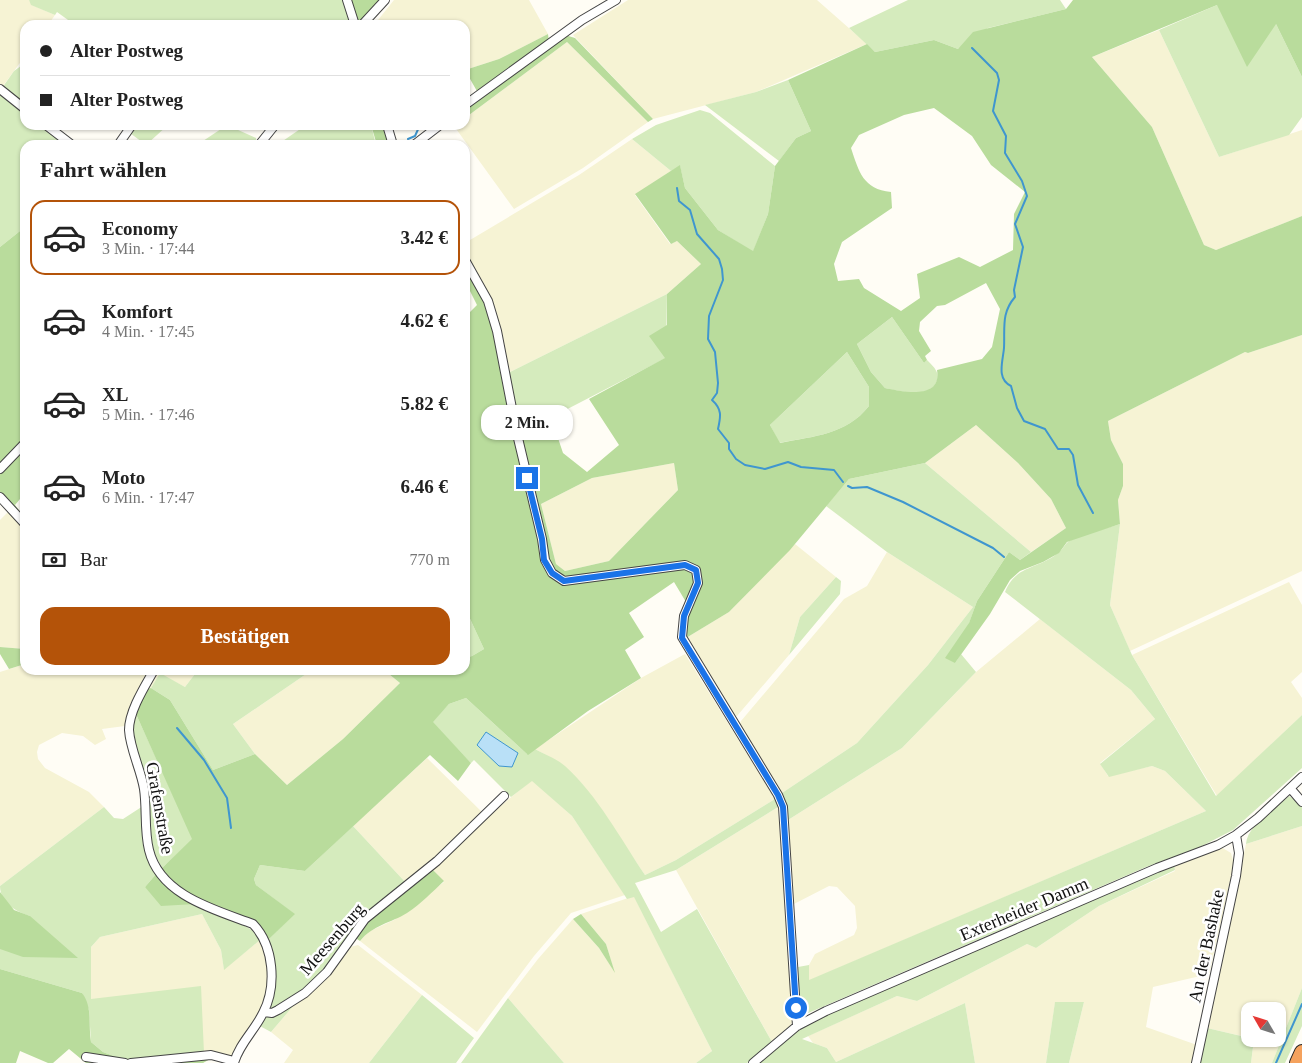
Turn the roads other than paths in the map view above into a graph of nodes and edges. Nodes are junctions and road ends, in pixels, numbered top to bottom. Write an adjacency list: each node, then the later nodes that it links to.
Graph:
1 (348, 0): 4 (street)
2 (385, 0): 5 (street)
3 (616, 0): 7 (street)
4 (354, 20)
5 (367, 20)
6 (0, 89): 8 (street)
7 (470, 101)
8 (20, 105)
9 (52, 130): 12 (street)
10 (271, 130): 13 (street)
11 (434, 130): 14 (street)
12 (66, 140)
13 (263, 140)
14 (420, 140)
15 (470, 269): 27 (street)
16 (20, 448): 17 (street)
17 (0, 470)
18 (0, 497): 19 (street)
19 (20, 519)
20 (152, 675): 26 (street, Grafenstraße)
21 (1302, 777): 22 (street, Exterheider Damm)
22 (1290, 788): 24 (street); 25 (street, Exterheider Damm)
23 (504, 796): 26 (street, Meesenburg)
24 (1302, 802)
25 (1236, 835): 27 (street, Exterheider Damm); 34 (street, An der Bashake)
26 (264, 1012): 30 (street)
27 (797, 1026): 33 (street, Exterheider Damm)
28 (1302, 1052): 35 (highway)
29 (86, 1057): 31 (street)
30 (234, 1062): 32 (street)
31 (125, 1063)
32 (131, 1063)
33 (753, 1063)
34 (1196, 1063)
35 (1297, 1063)

